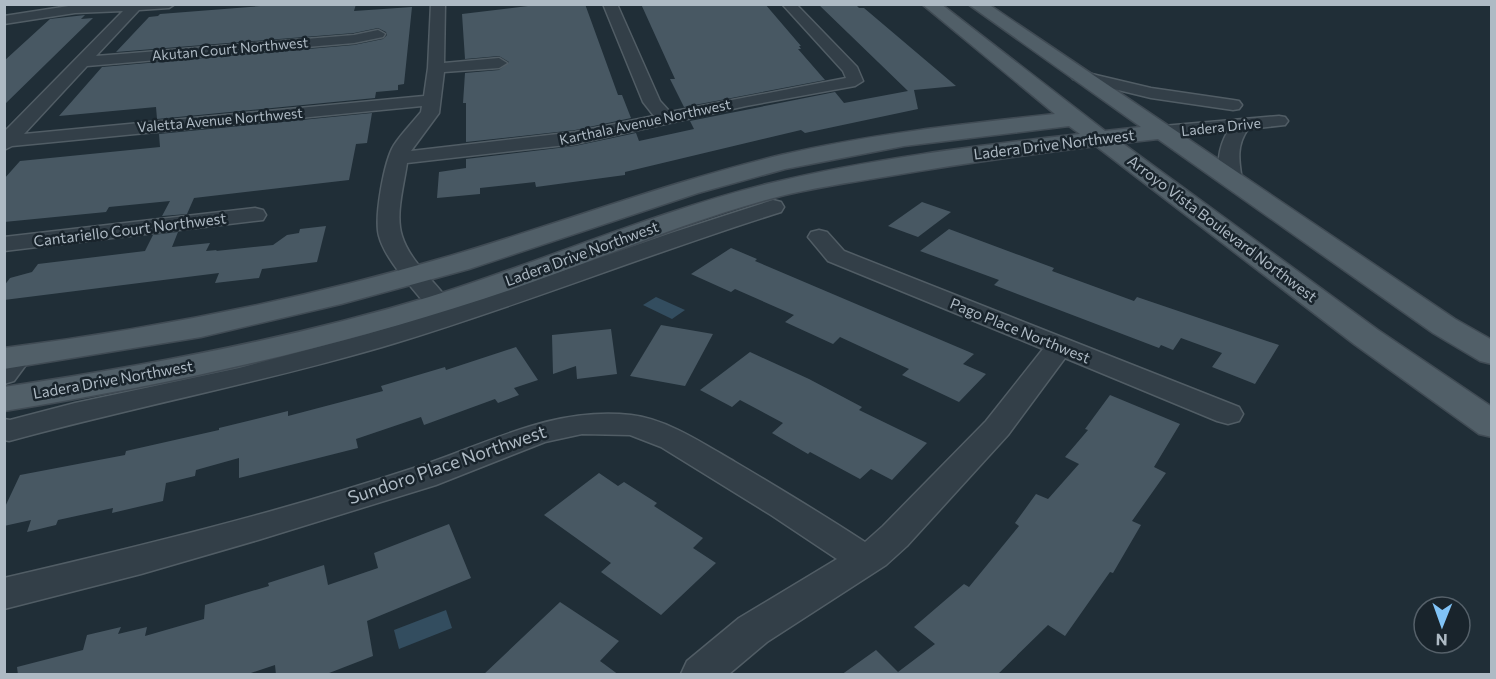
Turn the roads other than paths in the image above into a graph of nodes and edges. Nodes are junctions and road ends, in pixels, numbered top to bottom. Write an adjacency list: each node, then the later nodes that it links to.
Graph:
1 (169, 4): 7 (street)
2 (438, 4): 13 (street)
3 (610, 4): 17 (street)
4 (788, 4): 17 (street, Karthala Avenue Northwest)
5 (930, 4): 10 (main road, Arroyo Vista Boulevard Northwest)
6 (976, 4): 14 (main road)
7 (134, 7): 8 (street); 11 (street)
8 (4, 20)
9 (378, 34): 11 (street, Akutan Court Northwest)
10 (975, 40): 18 (main road, Arroyo Vista Boulevard Northwest); 21 (main road)
11 (80, 62): 24 (street)
12 (499, 63): 13 (street)
13 (436, 68): 15 (street)
14 (1079, 76): 16 (main road); 16 (street, Ladera Drive)
15 (432, 100): 24 (street, Valetta Avenue Northwest); 25 (street)
16 (1135, 114): 18 (main road, Ladera Drive Northwest); 22 (main road)
17 (665, 118): 25 (street, Karthala Avenue Northwest)
18 (1074, 119): 21 (main road, Ladera Drive Northwest); 23 (main road, Arroyo Vista Boulevard Northwest)
19 (1279, 121): 20 (street, Ladera Drive)
20 (1242, 124): 22 (street, Ladera Drive); 27 (street)
21 (957, 131): 33 (main road, Ladera Drive Northwest)
22 (1163, 132): 23 (main road, Ladera Drive Northwest); 27 (main road)
23 (1101, 138): 26 (main road, Ladera Drive Northwest); 28 (main road, Arroyo Vista Boulevard Northwest)
24 (6, 142)
25 (398, 158): 33 (street)
26 (906, 165): 28 (main road); 34 (main road, Ladera Drive Northwest)
27 (1232, 180): 36 (main road)
28 (1164, 185): 40 (main road, Arroyo Vista Boulevard Northwest)
29 (773, 207): 41 (street)
30 (255, 215): 32 (street, Cantariello Court Northwest)
31 (819, 237): 35 (street, Pago Place Northwest)
32 (4, 244)
33 (413, 276): 34 (street); 37 (main road, Ladera Drive Northwest)
34 (438, 304): 38 (main road, Ladera Drive Northwest)
35 (1060, 347): 39 (street, Pago Place Northwest); 42 (street)
36 (1491, 354)
37 (8, 364)
38 (4, 399)
39 (1228, 414)
40 (1491, 425)
41 (4, 429)
42 (865, 560): 43 (street, Sundoro Place Northwest); 44 (street)
43 (4, 594)
44 (701, 675)

